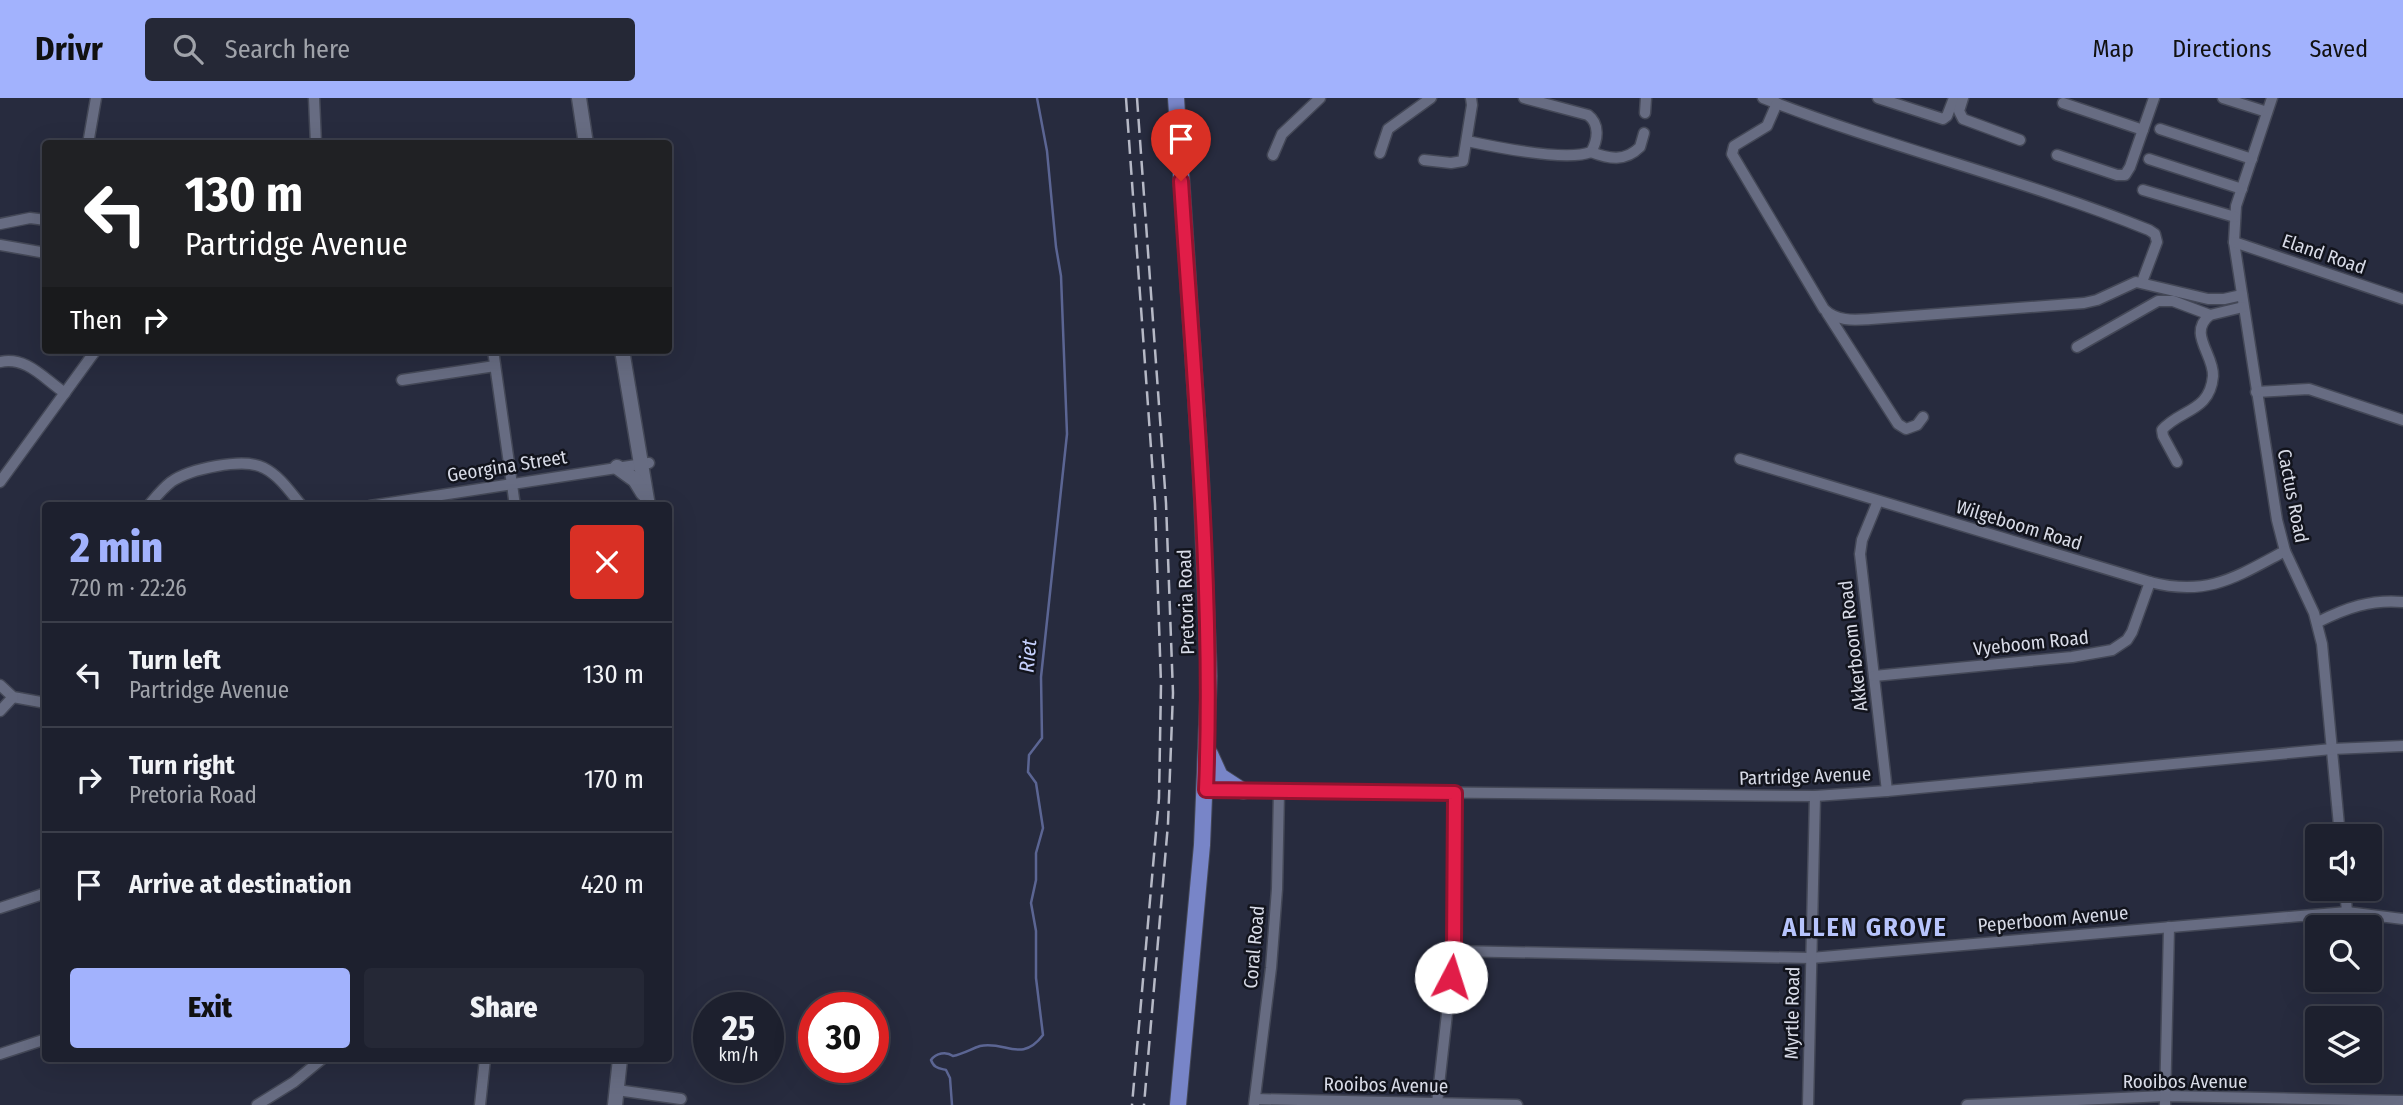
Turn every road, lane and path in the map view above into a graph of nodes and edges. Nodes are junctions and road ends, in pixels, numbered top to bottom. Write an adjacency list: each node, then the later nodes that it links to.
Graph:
1 (96, 98): 25 (street)
2 (314, 98): 26 (street)
3 (1176, 98): 86 (main road, Pretoria Road)
4 (1320, 98): 33 (street)
5 (1431, 98): 32 (street)
6 (1471, 98): 30 (street)
7 (1524, 98): 31 (street)
8 (1646, 98): 21 (street)
9 (1763, 98): 17 (street)
10 (1878, 98): 16 (street)
11 (1954, 98): 16 (street)
12 (1963, 98): 29 (street)
13 (2154, 98): 23 (street)
14 (2223, 98): 20 (street)
15 (2272, 98): 20 (street, Cactus Road)
16 (1898, 101)
17 (1777, 103): 46 (street); 50 (street)
18 (2063, 103): 23 (street)
19 (585, 104): 27 (street); 28 (street)
20 (2267, 112): 36 (street, Cactus Road)
21 (1646, 113)
22 (2160, 129): 36 (street)
23 (2143, 130): 34 (street)
24 (1644, 133): 31 (street)
25 (89, 140)
26 (316, 140)
27 (586, 140)
28 (594, 140)
29 (2020, 140)
30 (1467, 141): 31 (street); 37 (street)
31 (1591, 152)
32 (1380, 153)
33 (1273, 155)
34 (2057, 155)
35 (2149, 159): 38 (street)
36 (2252, 159): 38 (street, Cactus Road)
37 (1424, 160)
38 (2242, 189): 40 (street, Cactus Road)
39 (2143, 190): 40 (street)
40 (2235, 217): 43 (street, Cactus Road)
41 (42, 220): 42 (street)
42 (0, 224)
43 (2234, 242): 47 (street, Cactus Road); 48 (street, Eland Road)
44 (0, 245): 45 (street)
45 (42, 252)
46 (2142, 282): 47 (street); 50 (street)
47 (2242, 295): 49 (street, Cactus Road)
48 (2403, 299)
49 (2244, 307): 51 (street); 61 (street, Cactus Road)
50 (1827, 313): 62 (street)
51 (2210, 315): 52 (street); 65 (street)
52 (2077, 347)
53 (93, 354): 60 (street)
54 (494, 354): 58 (street)
55 (623, 354): 66 (street)
56 (631, 354): 66 (street)
57 (0, 362): 60 (street)
58 (495, 366): 59 (street); 69 (street)
59 (402, 380)
60 (65, 393): 68 (street)
61 (2256, 393): 63 (street); 77 (street, Cactus Road)
62 (1923, 417)
63 (2403, 420)
64 (1740, 459): 70 (street, Wilgeboom Road)
65 (2178, 462)
66 (645, 463): 67 (street, Georgina Street); 76 (street)
67 (617, 467): 69 (street, Georgina Street); 75 (street)
68 (0, 482)
69 (512, 483): 73 (street, Georgina Street); 74 (street)
70 (1878, 500): 78 (street, Wilgeboom Road); 81 (street, Akkerboom Road)
71 (152, 502): 72 (street)
72 (298, 502)
73 (395, 502)
74 (514, 502)
75 (649, 502)
76 (650, 502)
77 (2286, 551): 78 (street, Wilgeboom Road); 80 (street, Cactus Road)
78 (2150, 582): 81 (street, Vyeboom Road)
79 (2403, 602): 80 (street)
80 (2318, 622): 88 (street, Cactus Road)
81 (1874, 676): 92 (street, Akkerboom Road)
82 (0, 685): 83 (street)
83 (13, 697): 84 (street); 85 (street)
84 (42, 702)
85 (0, 710)
86 (1208, 745): 89 (main road, Pretoria Road); 90 (main road)
87 (2403, 746): 88 (street, Partridge Avenue)
88 (2332, 749): 92 (street, Partridge Avenue); 95 (street, Cactus Road)
89 (1206, 790): 90 (street, Partridge Avenue); 117 (main road, Pretoria Road)
90 (1242, 791): 91 (street, Partridge Avenue)
91 (1279, 791): 93 (street, Partridge Avenue); 113 (street, Coral Road)
92 (1887, 791): 94 (street, Partridge Avenue)
93 (1455, 793): 94 (street, Partridge Avenue); 102 (street)
94 (1815, 796): 103 (street, Myrtle Road)
95 (2339, 824)
96 (42, 894): 98 (street)
97 (2346, 901): 99 (street)
98 (0, 908)
99 (2347, 912): 100 (street, Peperboom Avenue); 101 (street, Peperboom Avenue)
100 (2403, 919)
101 (2169, 927): 103 (street, Peperboom Avenue); 111 (street)
102 (1454, 951): 103 (street, Peperboom Avenue); 114 (street)
103 (1811, 958): 119 (street, Myrtle Road)
104 (42, 1040): 105 (street)
105 (0, 1054)
106 (318, 1062): 115 (street)
107 (485, 1062): 116 (street)
108 (620, 1062): 109 (street)
109 (616, 1098): 110 (street)
110 (681, 1099)
111 (2165, 1100): 112 (street, Rooibos Avenue); 120 (street, Rooibos Avenue)
112 (2403, 1101)
113 (1255, 1102): 114 (street, Rooibos Avenue)
114 (1437, 1103): 118 (street, Rooibos Avenue)
115 (257, 1105)
116 (480, 1105)
117 (1178, 1105)
118 (1517, 1105)
119 (1808, 1105)
120 (1967, 1105)

